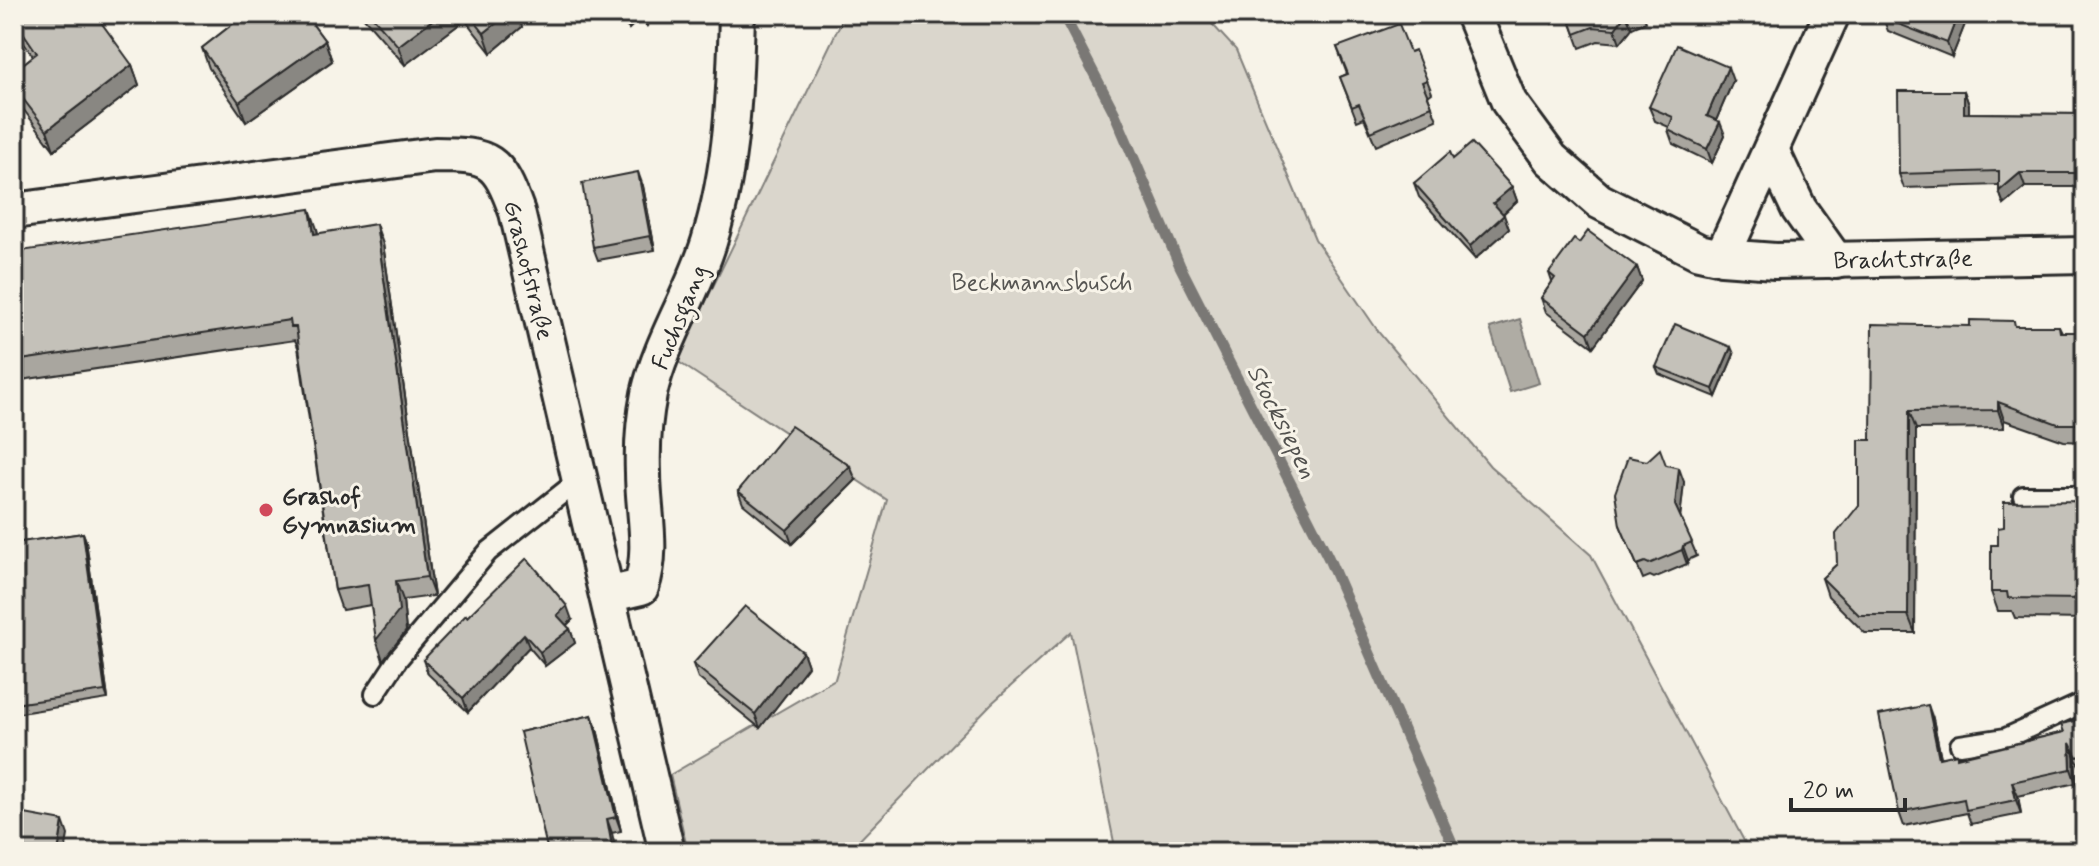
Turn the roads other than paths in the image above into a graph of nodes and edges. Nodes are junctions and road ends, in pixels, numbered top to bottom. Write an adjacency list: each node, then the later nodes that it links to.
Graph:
1 (737, 14): 12 (street, Fuchsgang)
2 (1473, 14): 7 (street, Brachtstraße)
3 (1832, 14): 4 (street)
4 (1771, 150): 7 (street); 8 (street)
5 (14, 211): 9 (street, Grashofstraße)
6 (2085, 255): 8 (street, Brachtstraße)
7 (1722, 257): 8 (street, Brachtstraße)
8 (1836, 261)
9 (579, 480): 12 (street, Grashofstraße); 13 (lane)
10 (2023, 496): 11 (lane)
11 (2085, 496)
12 (607, 595): 16 (street, Grashofstraße)
13 (375, 694)
14 (2085, 702): 15 (lane)
15 (1960, 745)
16 (667, 852)

